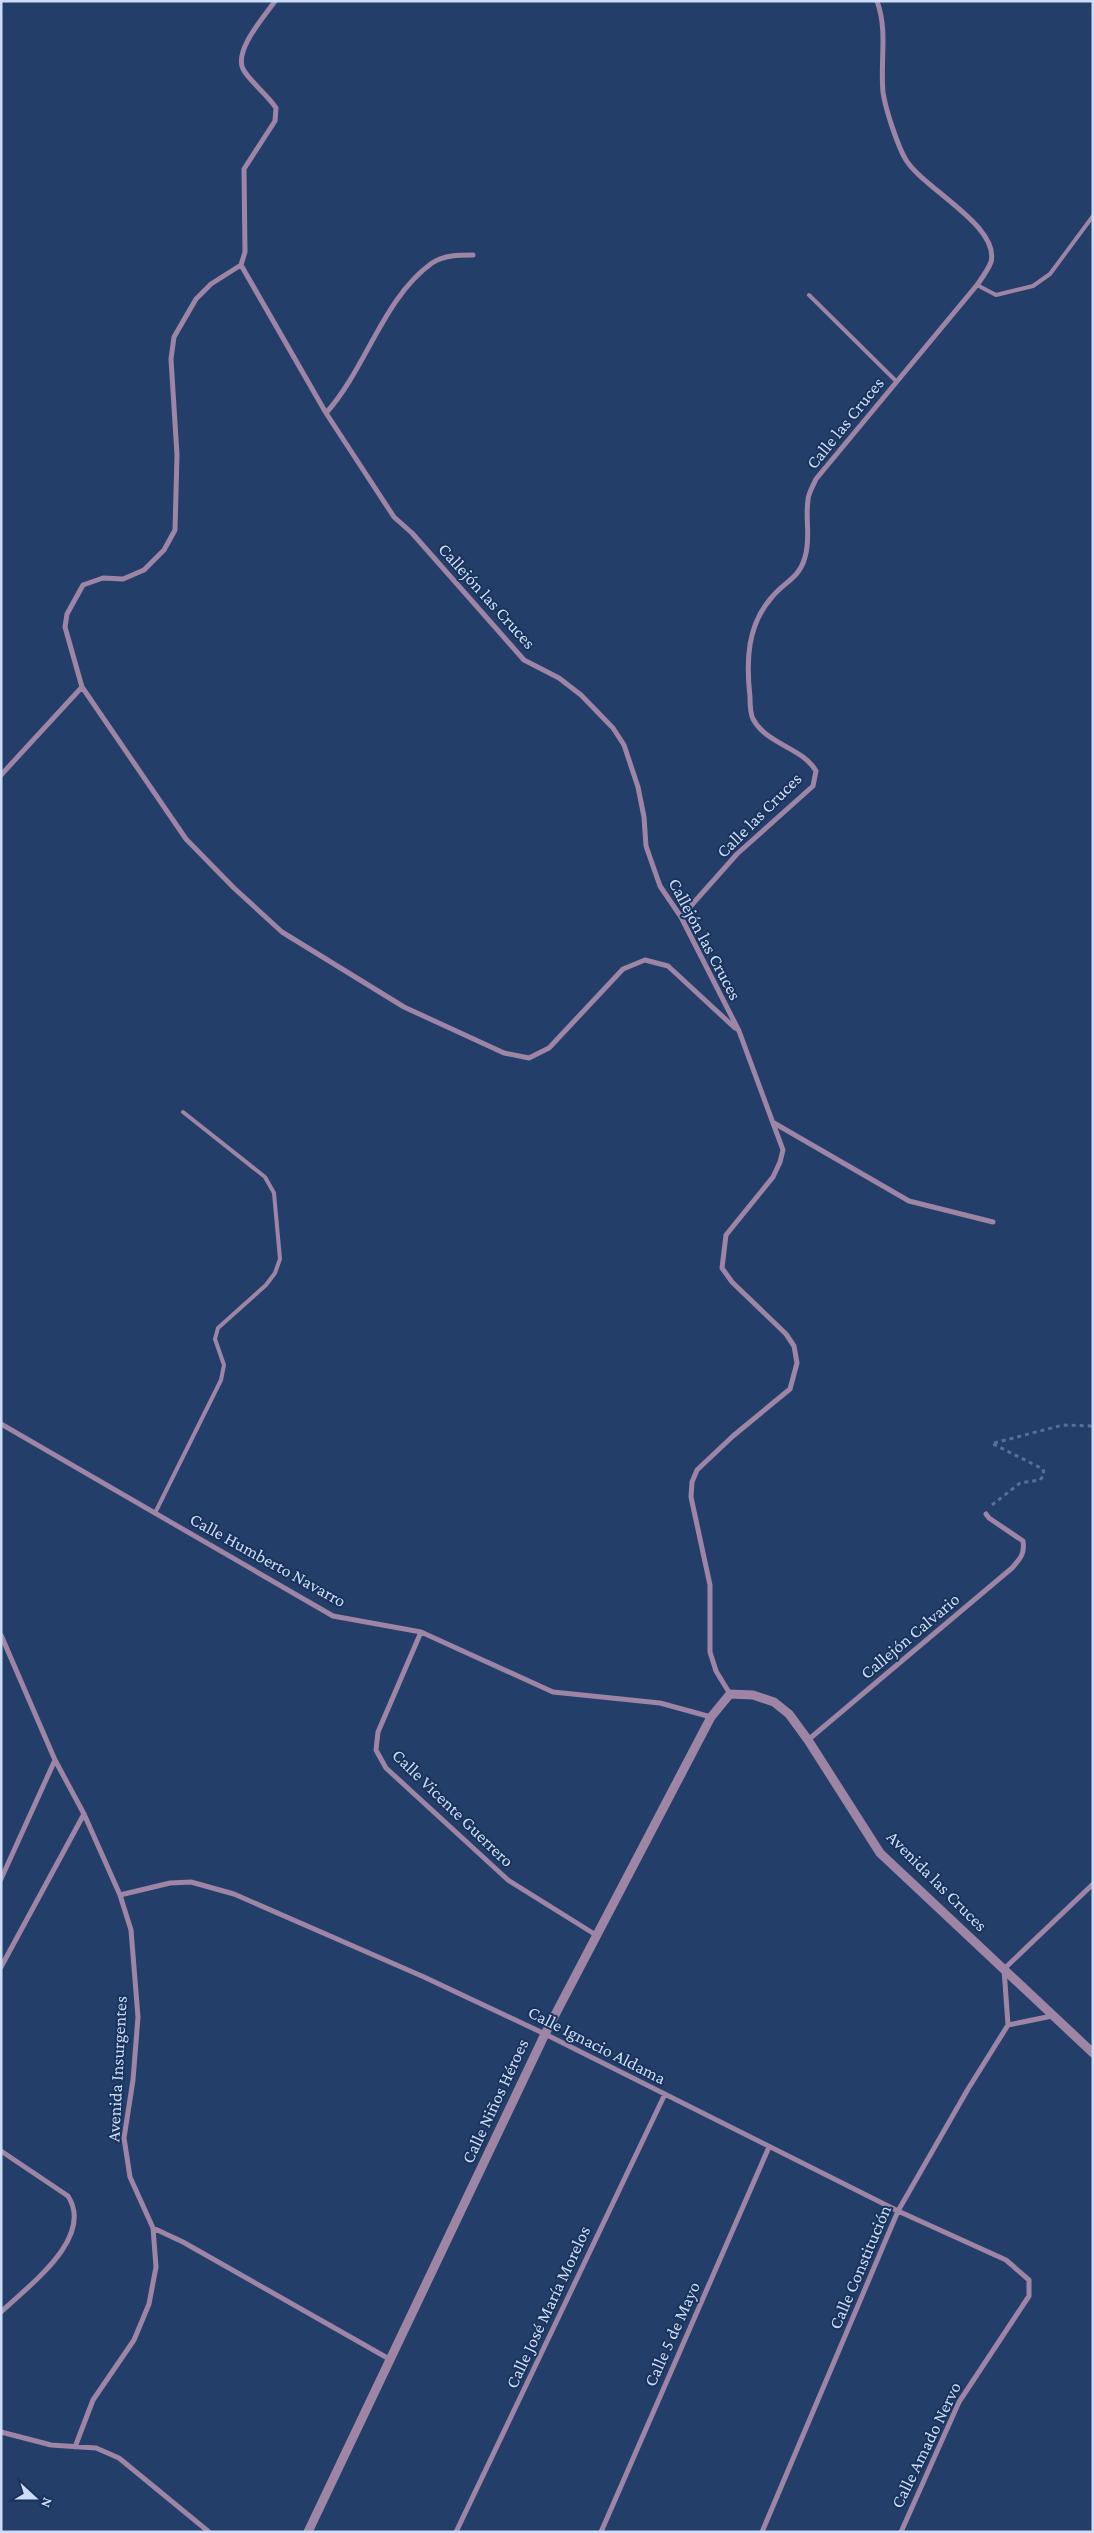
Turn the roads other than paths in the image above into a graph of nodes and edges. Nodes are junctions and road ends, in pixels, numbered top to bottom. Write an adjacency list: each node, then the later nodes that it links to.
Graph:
1 (275, 1): 5 (street)
2 (877, 1): 6 (street, Calle las Cruces)
3 (1093, 216): 6 (lane)
4 (473, 254): 9 (street)
5 (241, 266): 9 (street, Callejón las Cruces); 10 (street)
6 (977, 285): 8 (street, Calle las Cruces)
7 (809, 295): 8 (lane)
8 (896, 381): 12 (street, Calle las Cruces)
9 (326, 413): 12 (street, Callejón las Cruces)
10 (82, 687): 11 (street); 13 (street)
11 (1, 775)
12 (681, 917): 13 (street, Callejón las Cruces)
13 (739, 1031): 15 (street, Callejón las Cruces)
14 (183, 1112): 18 (lane)
15 (774, 1123): 16 (street); 22 (street, Callejón las Cruces)
16 (993, 1222)
17 (1, 1424): 18 (street, Calle Humberto Navarro)
18 (155, 1513): 20 (street, Calle Humberto Navarro)
19 (986, 1514): 24 (street, Callejón Calvario)
20 (420, 1632): 23 (street, Calle Humberto Navarro); 30 (street, Calle Vicente Guerrero)
21 (1, 1635): 25 (street, Avenida Insurgentes)
22 (730, 1694): 23 (street, Calle Niños Héroes); 24 (street, Avenida las Cruces)
23 (711, 1717): 30 (street, Calle Niños Héroes)
24 (808, 1740): 32 (street, Avenida las Cruces)
25 (55, 1760): 26 (street, Avenida Insurgentes); 27 (street)
26 (84, 1814): 29 (street, Avenida Insurgentes); 31 (street)
27 (1, 1879)
28 (1093, 1884): 32 (street)
29 (120, 1895): 35 (street, Calle Ignacio Aldama); 41 (street, Avenida Insurgentes)
30 (596, 1934): 35 (street, Calle Niños Héroes)
31 (1, 1967)
32 (1004, 1969): 33 (street, Avenida las Cruces); 34 (street)
33 (1052, 2016): 34 (street); 36 (street, Avenida las Cruces)
34 (1008, 2025): 40 (street, Calle Constitución)
35 (545, 2034): 37 (street, Calle Ignacio Aldama); 44 (street, Calle Niños Héroes)
36 (1093, 2053)
37 (665, 2094): 38 (street, Calle Ignacio Aldama); 49 (street, Calle José María Morelos)
38 (769, 2147): 40 (street, Calle Ignacio Aldama); 50 (street, Calle 5 de Mayo)
39 (1, 2151): 43 (street)
40 (898, 2211): 42 (street, Calle Ignacio Aldama); 51 (street, Calle Constitución)
41 (153, 2228): 44 (street); 46 (street, Avenida Insurgentes)
42 (1029, 2296): 52 (street, Calle Amado Nervo)
43 (1, 2312)
44 (391, 2360): 48 (street, Calle Niños Héroes)
45 (1, 2432): 46 (street)
46 (75, 2448): 47 (street)
47 (209, 2532)
48 (308, 2532)
49 (456, 2532)
50 (601, 2532)
51 (762, 2532)
52 (901, 2532)

